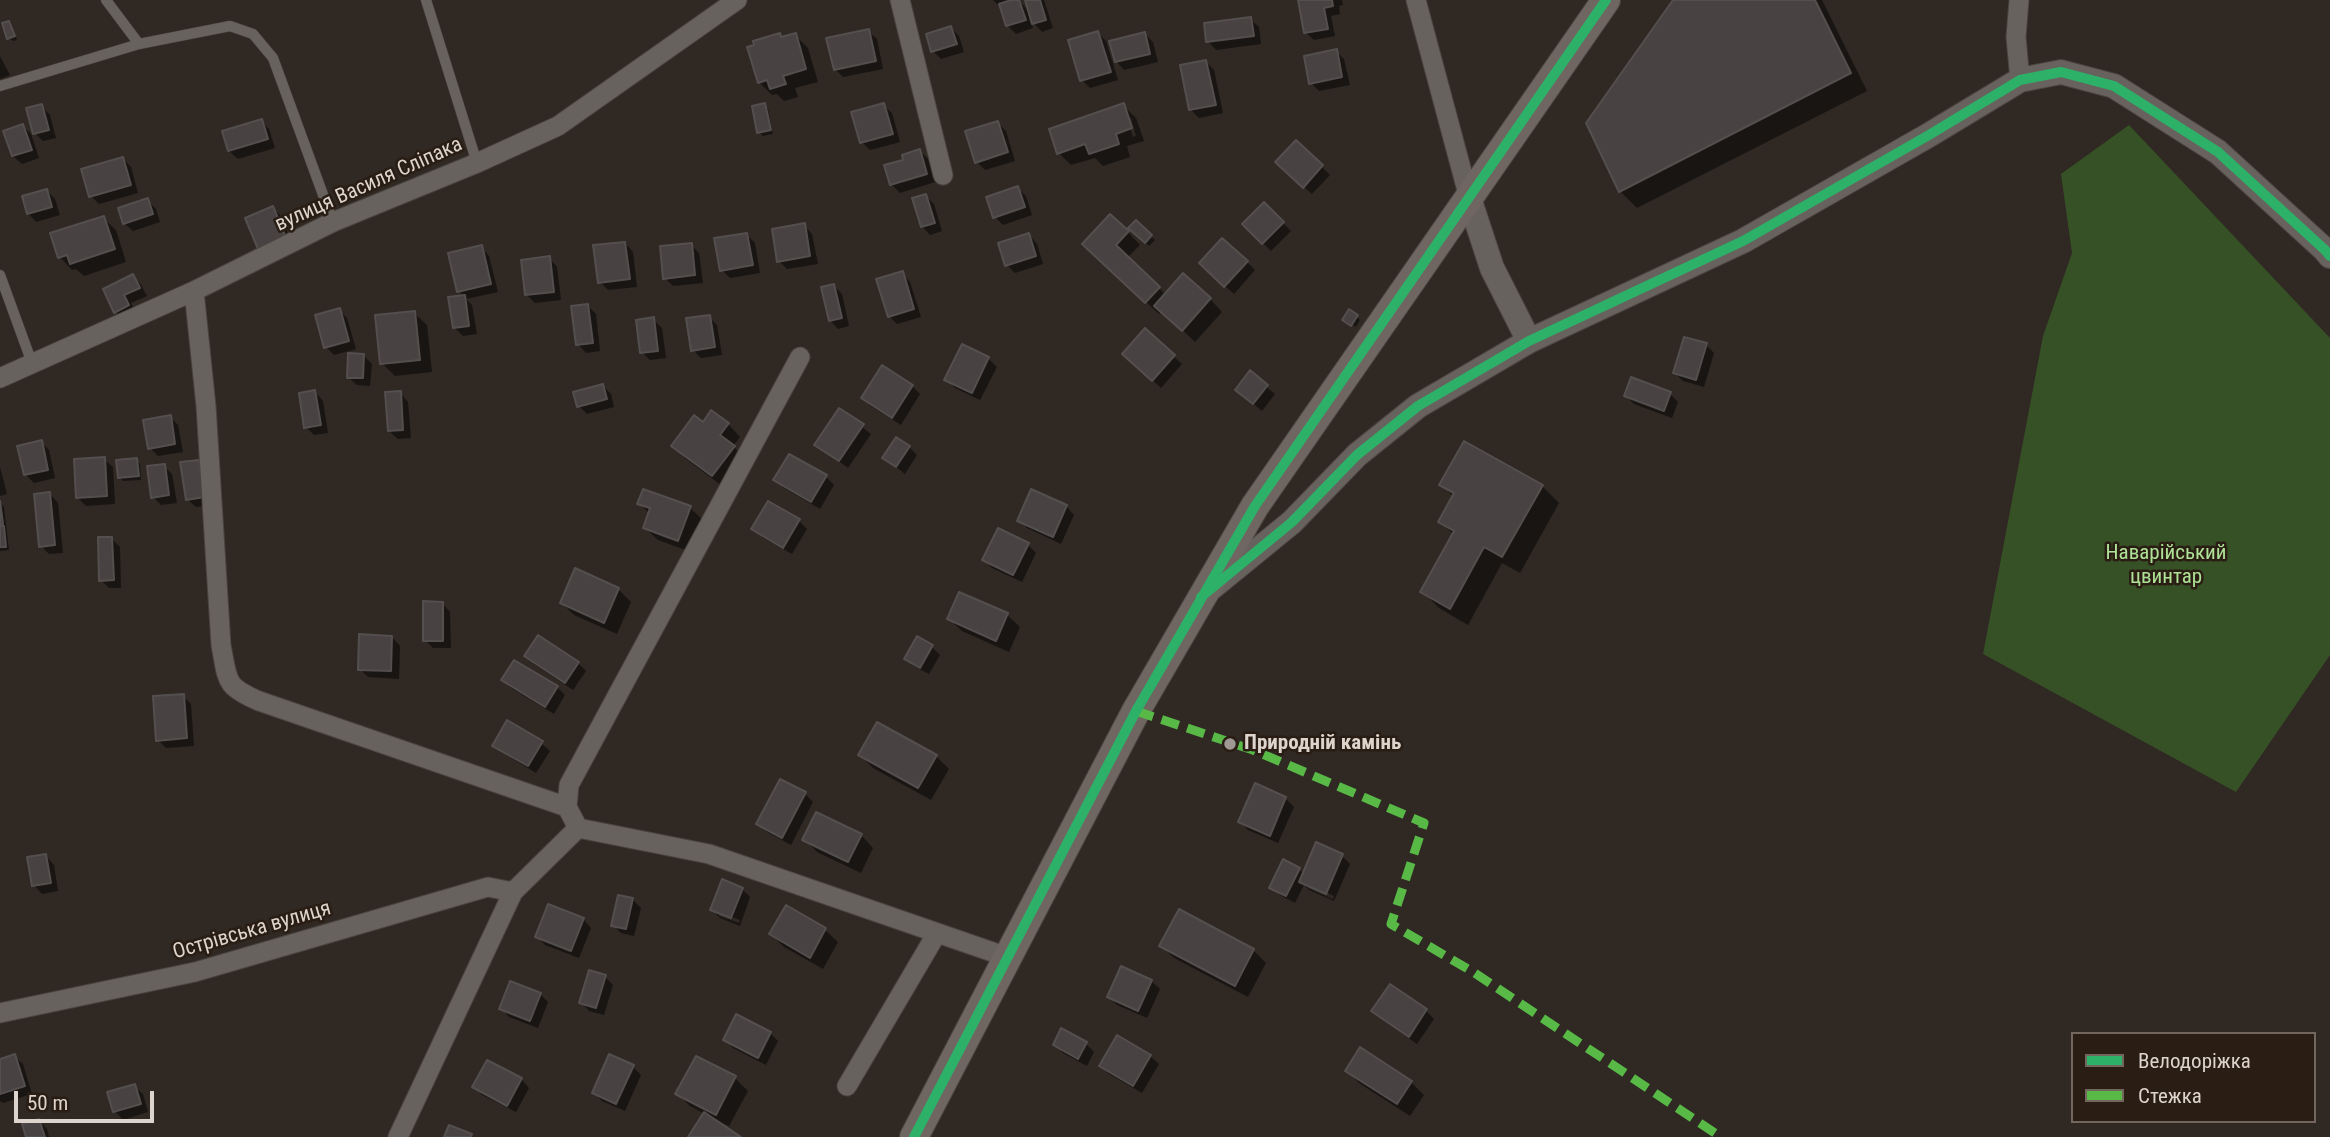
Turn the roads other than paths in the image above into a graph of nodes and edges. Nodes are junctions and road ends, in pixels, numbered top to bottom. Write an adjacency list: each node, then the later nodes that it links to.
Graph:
1 (106, 0): 8 (lane)
2 (426, 0): 11 (lane)
3 (737, 0): 11 (street, вулиця Василя Сліпака)
4 (900, 0): 12 (street)
5 (1416, 0): 13 (street)
6 (1606, 0): 13 (main road)
7 (2019, 0): 9 (street)
8 (139, 44): 10 (lane); 14 (lane)
9 (2020, 80): 15 (street); 18 (street)
10 (0, 86)
11 (477, 163): 14 (street, вулиця Василя Сліпака)
12 (943, 175)
13 (1469, 198): 18 (street); 22 (main road)
14 (333, 222): 17 (street, вулиця Василя Сліпака)
15 (2330, 256)
16 (0, 275): 20 (lane)
17 (194, 291): 20 (street, вулиця Василя Сліпака); 23 (street)
18 (1529, 341): 22 (street)
19 (800, 357): 23 (street)
20 (33, 363): 21 (street, вулиця Василя Сліпака)
21 (0, 378)
22 (1201, 597): 27 (main road)
23 (567, 807): 24 (street)
24 (578, 828): 25 (street); 26 (street)
25 (513, 892): 28 (street, Острівська вулиця); 30 (street)
26 (937, 933): 27 (street); 29 (street)
27 (1007, 957): 31 (main road)
28 (0, 1013)
29 (847, 1086)
30 (398, 1137)
31 (914, 1137)

